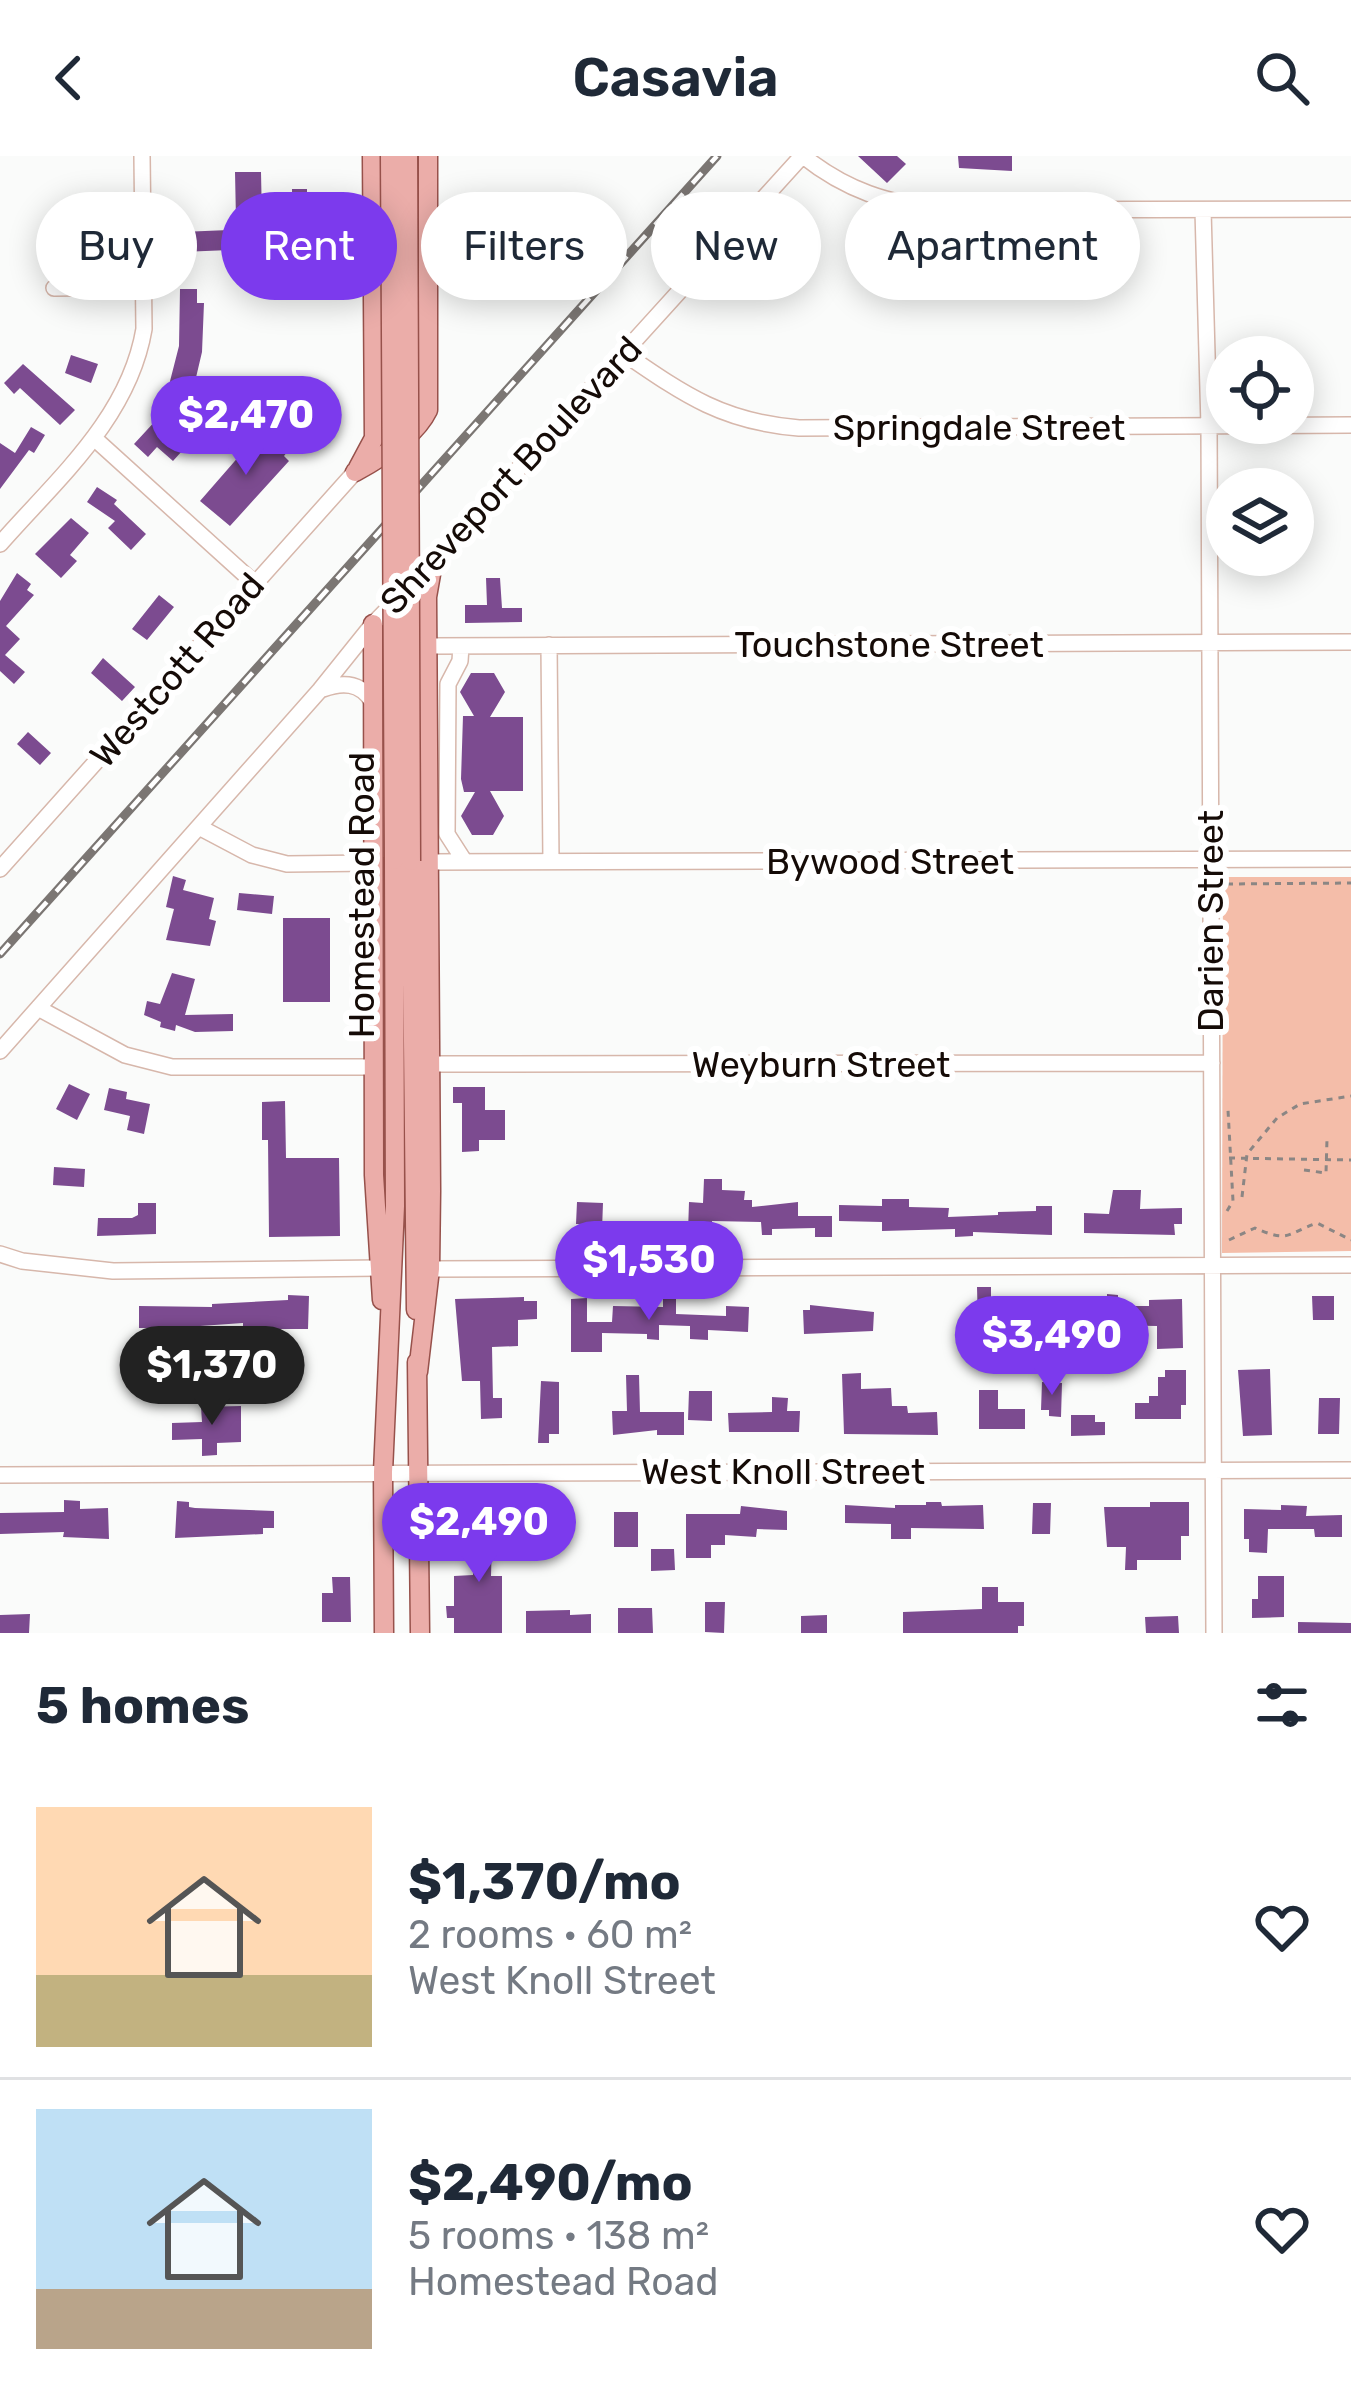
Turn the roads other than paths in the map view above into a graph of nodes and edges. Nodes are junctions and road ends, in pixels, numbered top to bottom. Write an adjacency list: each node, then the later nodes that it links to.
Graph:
1 (142, 156): 7 (street)
2 (373, 156): 18 (main road)
3 (390, 156): 36 (main road, Homestead Road, bridge)
4 (408, 156): 36 (main road, Homestead Road, bridge)
5 (428, 156): 18 (main road)
6 (802, 156): 9 (street); 12 (street, Shreveport Boulevard)
7 (142, 192)
8 (1351, 209): 9 (street)
9 (1203, 210): 11 (street, Darien Street)
10 (142, 300): 16 (street)
11 (1207, 336)
12 (625, 354): 13 (street, Springdale Street); 21 (street, Shreveport Boulevard)
13 (1206, 425)
14 (1314, 425): 15 (street, Springdale Street)
15 (1351, 425)
16 (94, 438): 20 (street); 22 (street)
17 (1209, 444): 25 (street, Darien Street)
18 (380, 445): 19 (main road)
19 (355, 472): 22 (street, Westcott Road)
20 (0, 544)
21 (433, 563): 23 (main road)
22 (253, 582): 39 (street, Westcott Road)
23 (419, 591): 24 (street, Shreveport Boulevard); 28 (main road)
24 (373, 624): 30 (street, Shreveport Boulevard); 31 (main road)
25 (1209, 643): 26 (street, Touchstone Street); 27 (street, Touchstone Street); 34 (street, Darien Street)
26 (1351, 643)
27 (549, 645): 29 (street, Touchstone Street); 35 (street)
28 (428, 646): 29 (street, Touchstone Street); 36 (main road)
29 (461, 646): 37 (street)
30 (320, 691): 31 (street); 32 (street, Shreveport Boulevard)
31 (372, 701): 38 (main road)
32 (200, 827): 38 (street); 40 (street, Shreveport Boulevard)
33 (1351, 859): 34 (street, Bywood Street)
34 (1209, 860): 35 (street, Bywood Street); 42 (street, Darien Street)
35 (551, 861): 37 (street, Bywood Street)
36 (411, 862): 37 (street, Bywood Street); 43 (main road); 50 (main road, Homestead Road); 51 (main road, Homestead Road)
37 (465, 862)
38 (373, 863): 44 (main road)
39 (0, 869)
40 (38, 1008): 41 (street, Shreveport Boulevard); 44 (street)
41 (0, 1052)
42 (1212, 1063): 43 (street, Weyburn Street); 47 (street, Darien Street)
43 (431, 1064): 49 (main road)
44 (374, 1067): 48 (main road)
45 (0, 1255): 48 (street)
46 (1351, 1264): 47 (street)
47 (1214, 1265): 49 (street); 52 (street, Darien Street)
48 (379, 1268): 50 (main road)
49 (430, 1270): 51 (main road)
50 (389, 1370): 54 (main road, Homestead Road)
51 (418, 1372): 55 (main road, Homestead Road)
52 (1215, 1470): 53 (street, West Knoll Street); 55 (street, West Knoll Street); 59 (street, Darien Street)
53 (1351, 1470)
54 (383, 1472): 55 (street, West Knoll Street); 56 (street, West Knoll Street); 57 (main road, Homestead Road)
55 (418, 1473): 58 (main road, Homestead Road)
56 (0, 1475)
57 (384, 1633)
58 (420, 1633)
59 (1214, 1633)

